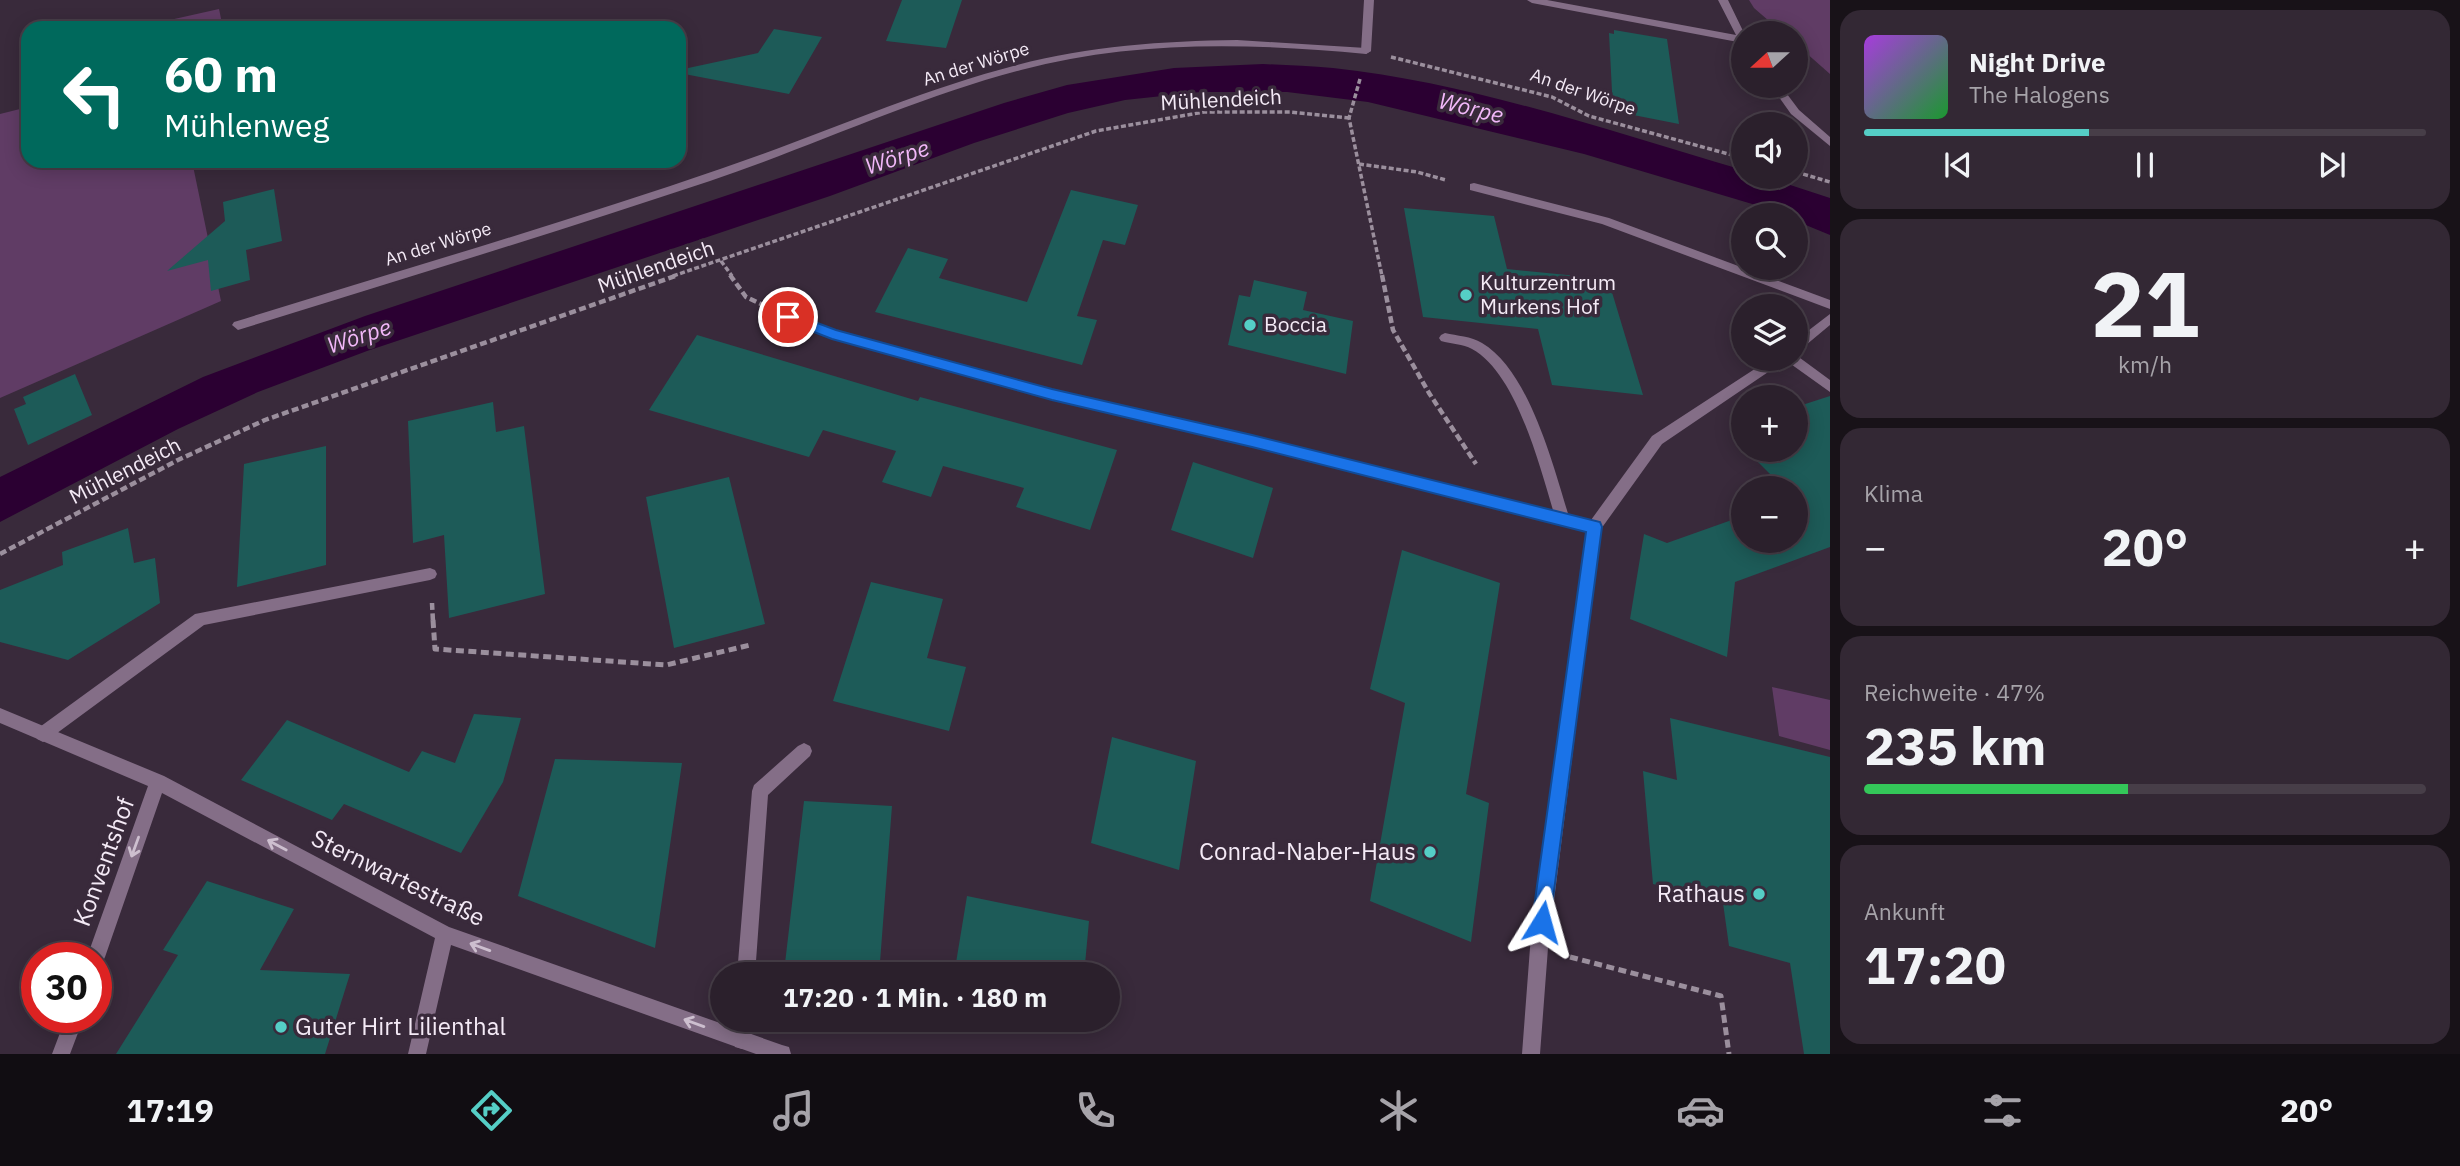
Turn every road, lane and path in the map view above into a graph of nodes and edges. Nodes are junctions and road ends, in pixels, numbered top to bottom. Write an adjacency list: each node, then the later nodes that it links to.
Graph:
1 (1369, 0): 6 (street)
2 (1532, 0): 5 (street)
3 (1723, 0): 4 (street)
4 (1734, 21)
5 (1731, 37)
6 (1366, 51): 11 (path, An der Wörpe); 20 (street, An der Wörpe)
7 (1362, 73): 9 (path)
8 (1785, 98): 10 (street)
9 (1349, 118): 12 (path); 16 (path, Mühlendeich)
10 (1830, 143)
11 (1731, 155)
12 (1359, 164): 15 (path); 26 (path)
13 (1808, 176): 14 (path)
14 (1830, 182)
15 (1474, 187): 17 (street)
16 (721, 261): 18 (path); 29 (path, Mühlendeich)
17 (1830, 305)
18 (788, 317): 26 (street)
19 (1830, 318): 21 (street)
20 (238, 325)
21 (1808, 336)
22 (1445, 338): 27 (street)
23 (1761, 371): 28 (street)
24 (1808, 371): 25 (street)
25 (1830, 387)
26 (1504, 506): 27 (street)
27 (1563, 520): 28 (street)
28 (1594, 527): 38 (street)
29 (0, 554)
30 (430, 574): 31 (path); 33 (street)
31 (750, 645)
32 (0, 715): 33 (street, Sternwartestraße)
33 (43, 733): 35 (street, Sternwartestraße)
34 (804, 751): 39 (street)
35 (158, 782): 36 (street, Sternwartestraße, one-way to 35); 37 (street, Konventshof, one-way to 37)
36 (445, 934): 42 (street, Sternwartestraße, one-way to 36); 44 (street)
37 (101, 942)
38 (1539, 948): 46 (street); 47 (path)
39 (747, 962)
40 (742, 1032): 42 (street)
41 (69, 1033): 43 (street)
42 (741, 1040): 45 (street, Sternwartestraße)
43 (61, 1054)
44 (417, 1054)
45 (782, 1054)
46 (1531, 1054)
47 (1728, 1054)

